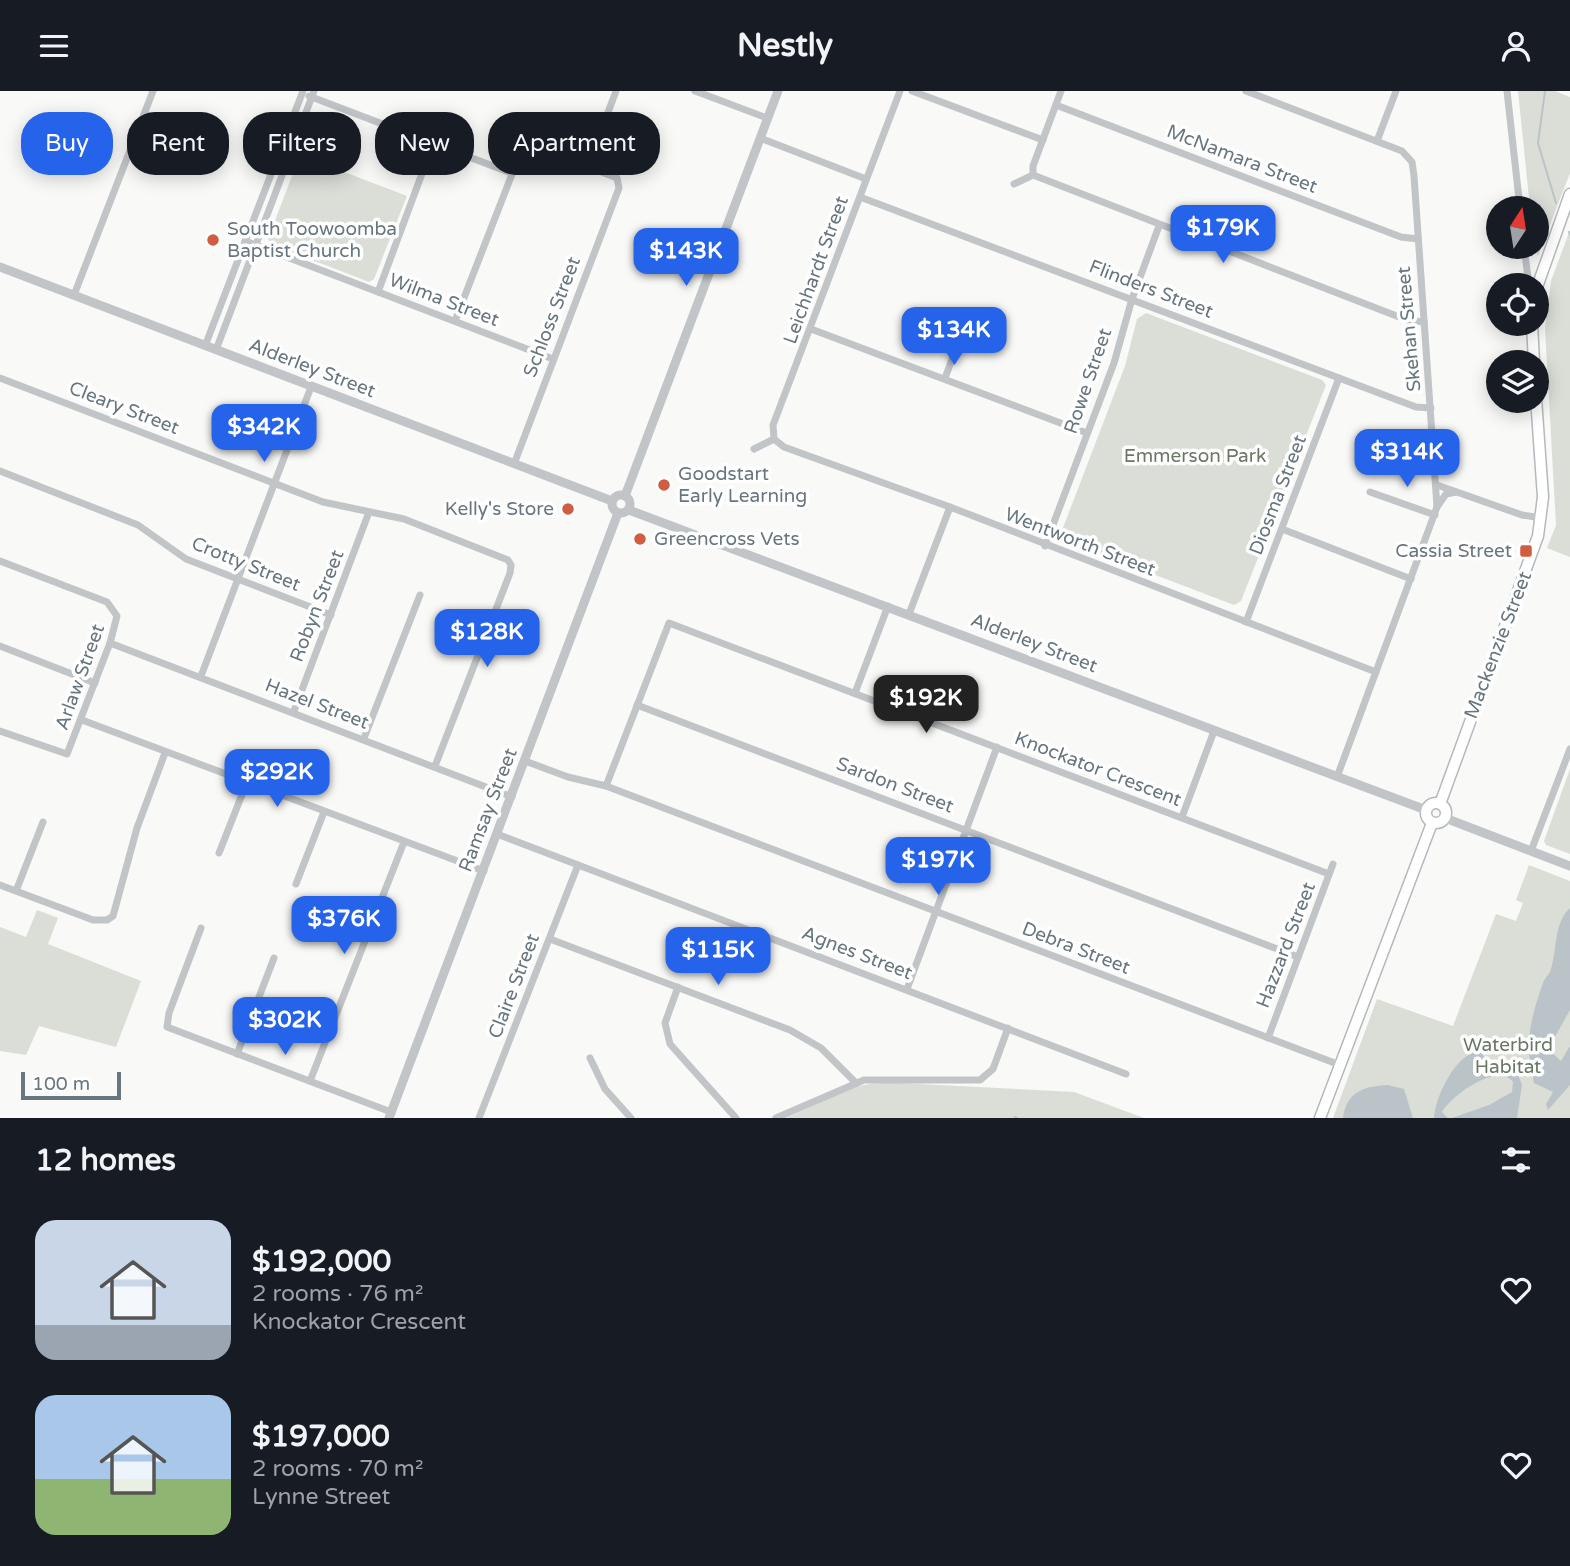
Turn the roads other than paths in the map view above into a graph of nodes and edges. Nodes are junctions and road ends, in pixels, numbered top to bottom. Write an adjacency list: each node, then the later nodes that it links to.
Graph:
1 (153, 91): 39 (street)
2 (617, 91): 14 (street)
3 (695, 91): 15 (street)
4 (778, 91): 15 (street)
5 (900, 91): 24 (street, Leichhardt Street)
6 (912, 91): 18 (street)
7 (1061, 91): 13 (street)
8 (1246, 91): 19 (street)
9 (1396, 91): 19 (street)
10 (1507, 91): 27 (street)
11 (303, 92): 12 (street); 31 (street)
12 (313, 94): 16 (street); 32 (street)
13 (1056, 105): 18 (street); 30 (street, McNamara Street)
14 (609, 112)
15 (767, 118): 17 (street)
16 (375, 119)
17 (760, 138): 24 (street); 63 (street)
18 (1043, 140): 23 (street)
19 (1377, 141): 30 (street, Skehan Street)
20 (421, 175): 38 (street)
21 (510, 175): 41 (street)
22 (612, 175): 47 (street, Schloss Street)
23 (1033, 175): 25 (street); 29 (street)
24 (866, 179): 28 (street, Leichhardt Street)
25 (1014, 184)
26 (1570, 194): 36 (main road)
27 (1519, 196)
28 (860, 197): 40 (street, Flinders Street); 44 (street, Leichhardt Street)
29 (1159, 226): 40 (street, Rowe Street); 43 (street)
30 (1418, 239): 43 (street, Skehan Street)
31 (245, 241): 32 (street, Wilma Street); 45 (street)
32 (256, 245): 38 (street, Wilma Street); 46 (street)
33 (1526, 259): 34 (street)
34 (1527, 264): 36 (street); 37 (street)
35 (0, 267): 39 (street, Alderley Street)
36 (1542, 272)
37 (1528, 273)
38 (378, 292): 41 (street, Wilma Street)
39 (74, 295): 45 (street, Alderley Street)
40 (1132, 299): 50 (street, Flinders Street); 54 (street, Rowe Street)
41 (455, 321): 47 (street, Wilma Street)
42 (966, 322): 49 (street)
43 (1424, 322): 52 (street, Skehan Street)
44 (811, 329): 49 (street); 55 (street, Leichhardt Street)
45 (205, 345): 46 (street, Alderley Street)
46 (216, 349): 51 (street, Alderley Street)
47 (553, 359): 57 (street, Schloss Street)
48 (0, 378): 59 (street, Cleary Street)
49 (945, 378): 54 (street)
50 (1339, 378): 52 (street, Flinders Street); 71 (street, Diosma Street)
51 (311, 387): 57 (street, Alderley Street); 59 (street)
52 (1431, 408): 60 (street, Skehan Street)
53 (1537, 413): 70 (main road, Mackenzie Street)
54 (1087, 433): 72 (street, Rowe Street)
55 (774, 439): 56 (street); 65 (street, Wentworth Street)
56 (754, 449)
57 (514, 464): 64 (street, Alderley Street)
58 (0, 471): 74 (street, Crotty Street)
59 (274, 483): 68 (street, Cleary Street); 74 (street)
60 (1437, 485): 62 (street); 67 (street, Skehan Street)
61 (1370, 492): 67 (street)
62 (1461, 492): 67 (street); 70 (street)
63 (625, 496): 64 (street); 66 (street)
64 (612, 501): 69 (street)
65 (950, 507): 72 (street, Wentworth Street); 78 (street)
66 (629, 510): 69 (street); 77 (street, Alderley Street)
67 (1436, 511): 75 (street, Skehan Street)
68 (369, 512): 79 (street, Robyn Street); 97 (street, Cleary Street)
69 (618, 513): 96 (street, Ramsay Street)
70 (1542, 518): 102 (main road, Mackenzie Street)
71 (1282, 529): 75 (street); 80 (street, Diosma Street)
72 (1045, 546): 80 (street, Wentworth Street)
73 (0, 561): 81 (street, Arlaw Street)
74 (239, 579): 79 (street, Crotty Street); 84 (street)
75 (1411, 579): 83 (street, Skehan Street)
76 (419, 595): 92 (street)
77 (888, 606): 78 (street, Alderley Street); 86 (street)
78 (909, 614): 91 (street, Alderley Street)
79 (331, 615): 88 (street, Robyn Street)
80 (1246, 622): 83 (street, Wentworth Street)
81 (110, 643): 84 (street, Hazel Street); 85 (street, Arlaw Street)
82 (0, 646): 85 (street)
83 (1376, 672): 98 (street, Skehan Street)
84 (201, 677): 88 (street, Hazel Street)
85 (95, 683): 89 (street, Arlaw Street)
86 (855, 694): 87 (street, Knockator Crescent); 93 (street, Knockator Crescent)
87 (637, 705): 100 (street, Knockator Crescent); 109 (street, Sardon Street)
88 (294, 711): 92 (street, Hazel Street)
89 (82, 720): 90 (street, Arlaw Street); 95 (street)
90 (0, 731)
91 (1214, 731): 98 (street, Alderley Street); 105 (street)
92 (365, 738): 97 (street, Hazel Street)
93 (996, 747): 105 (street, Knockator Crescent); 109 (street)
94 (1570, 749): 112 (street)
95 (165, 753): 99 (street); 121 (street)
96 (526, 761): 100 (street, Debra Street); 101 (street, Ramsay Street)
97 (435, 765): 101 (street, Hazel Street)
98 (1337, 777): 103 (street, Alderley Street)
99 (247, 782): 104 (street); 113 (street)
100 (606, 786): 122 (street, Debra Street)
101 (512, 797): 110 (street, Ramsay Street)
102 (1440, 804): 103 (main road); 106 (main road)
103 (1426, 810): 108 (main road)
104 (324, 812): 111 (street); 119 (street)
105 (1182, 817): 118 (street, Knockator Crescent)
106 (1445, 818): 108 (main road); 112 (street)
107 (43, 822): 121 (street)
108 (1432, 823): 133 (main road)
109 (966, 829): 122 (street); 125 (street, Sardon Street)
110 (498, 834): 115 (street, Agnes Street); 117 (street, Ramsay Street)
111 (404, 842): 117 (street); 135 (street)
112 (1531, 851): 116 (street)
113 (219, 853)
114 (1333, 864): 118 (street, Hazzard Street)
115 (578, 865): 124 (street, Claire Street); 128 (street, Agnes Street)
116 (1570, 866)
117 (484, 871): 137 (street, Ramsay Street)
118 (1329, 874): 125 (street, Hazzard Street)
119 (296, 884)
120 (0, 885): 121 (street)
121 (16, 891)
122 (936, 911): 128 (street); 130 (street, Debra Street)
123 (201, 928): 131 (street)
124 (550, 939): 127 (street); 138 (street, Claire Street)
125 (1298, 957): 130 (street, Hazzard Street)
126 (274, 958): 131 (street)
127 (678, 987): 136 (street); 140 (street)
128 (907, 989): 129 (street, Agnes Street)
129 (1009, 1028): 134 (street, Agnes Street); 136 (street)
130 (1268, 1038): 133 (street, Debra Street)
131 (237, 1054): 135 (street)
132 (590, 1058): 139 (street)
133 (1340, 1065): 142 (main road)
134 (1126, 1074)
135 (310, 1081): 137 (street)
136 (855, 1082): 141 (street)
137 (390, 1115)
138 (479, 1118)
139 (631, 1118)
140 (736, 1118)
141 (776, 1118)
142 (1320, 1118)

